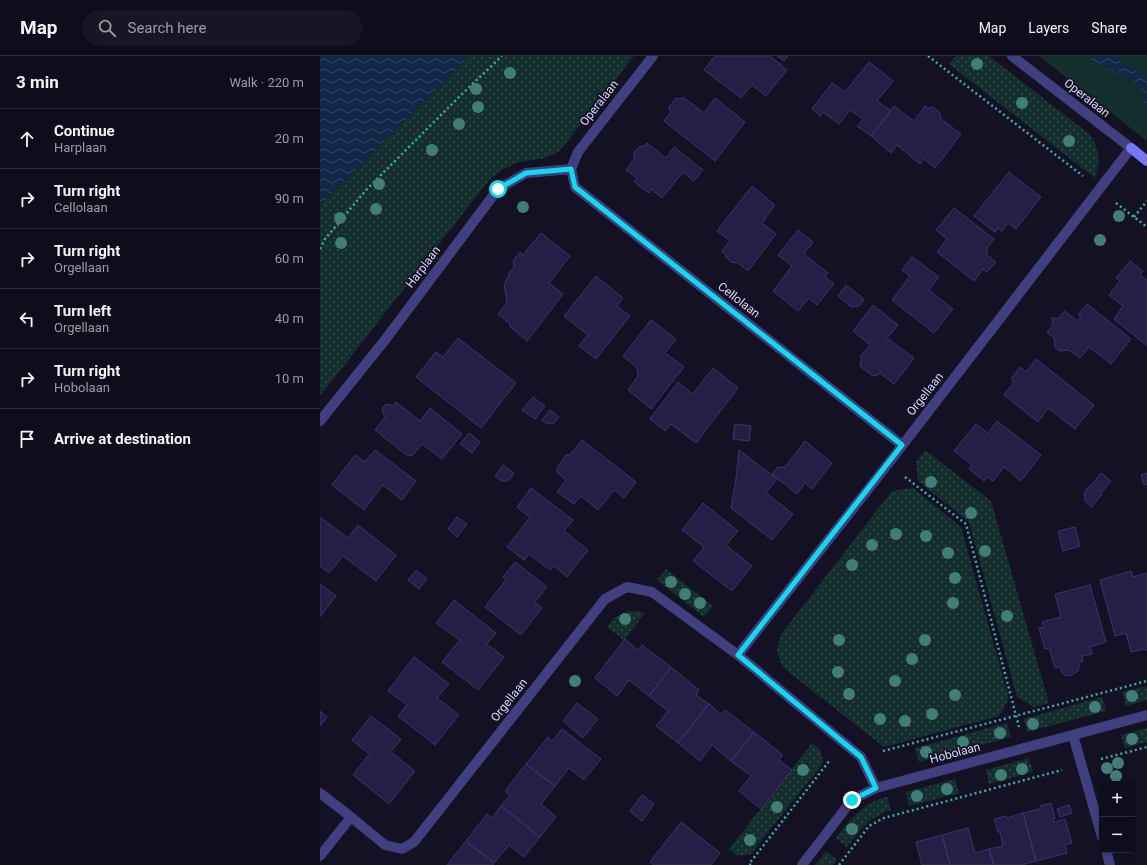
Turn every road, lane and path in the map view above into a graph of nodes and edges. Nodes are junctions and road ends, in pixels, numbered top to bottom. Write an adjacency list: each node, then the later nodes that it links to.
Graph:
1 (502, 56): 12 (path)
2 (653, 56): 7 (street, Operalaan)
3 (928, 56): 8 (path)
4 (1012, 56): 5 (street, Operalaan)
5 (1131, 148): 6 (street, Operalaan); 8 (street, Orgellaan)
6 (1147, 161)
7 (571, 169): 13 (street, Harplaan); 14 (street, Cellolaan)
8 (1100, 189): 10 (path); 14 (street, Orgellaan)
9 (1147, 201): 10 (path)
10 (1134, 217): 11 (path)
11 (1147, 227)
12 (320, 248)
13 (320, 421)
14 (902, 445): 15 (street, Orgellaan)
15 (888, 464): 16 (street, Orgellaan); 19 (path)
16 (738, 655): 21 (street, Orgellaan); 28 (street, Orgellaan)
17 (1147, 681): 19 (path)
18 (1147, 715): 20 (street, Hobolaan)
19 (1016, 716): 23 (path); 24 (path)
20 (1073, 735): 23 (street, Hobolaan); 25 (street)
21 (843, 742): 24 (street, Orgellaan); 32 (path)
22 (1147, 747): 25 (path)
23 (1025, 748): 26 (street, Hobolaan)
24 (861, 757): 26 (street, Orgellaan)
25 (1082, 765): 29 (street); 34 (path)
26 (876, 788): 33 (street, Hobolaan)
27 (320, 793): 28 (street, Orgellaan)
28 (351, 817): 31 (street)
29 (1099, 826)
30 (1107, 853): 35 (street)
31 (320, 856)
32 (751, 865)
33 (802, 865)
34 (839, 865)
35 (1110, 865)

